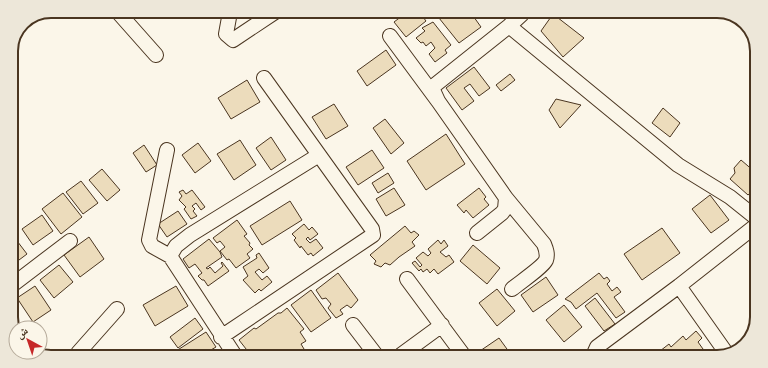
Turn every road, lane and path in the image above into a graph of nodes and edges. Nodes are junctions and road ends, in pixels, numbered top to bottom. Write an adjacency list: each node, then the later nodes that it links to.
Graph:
1 (127, 18): 7 (street)
2 (229, 18): 3 (street)
3 (266, 18)
4 (518, 18): 5 (street)
5 (509, 26): 9 (street); 13 (street)
6 (390, 36): 9 (street)
7 (156, 55)
8 (264, 78): 11 (street)
9 (438, 101): 12 (street)
10 (167, 150): 17 (street)
11 (319, 155): 17 (street); 25 (street)
12 (506, 198): 15 (street); 21 (street)
13 (750, 212)
14 (750, 230): 20 (street)
15 (477, 233)
16 (70, 241): 19 (street)
17 (170, 256): 25 (street)
18 (407, 279): 23 (street)
19 (18, 281)
20 (679, 286): 26 (street); 32 (street)
21 (512, 289)
22 (117, 309): 27 (street)
23 (442, 325): 30 (street); 31 (street)
24 (353, 326): 29 (street)
25 (221, 337): 28 (street)
26 (724, 349)
27 (81, 350)
28 (231, 350)
29 (372, 350)
30 (408, 350)
31 (460, 350)
32 (596, 350)

